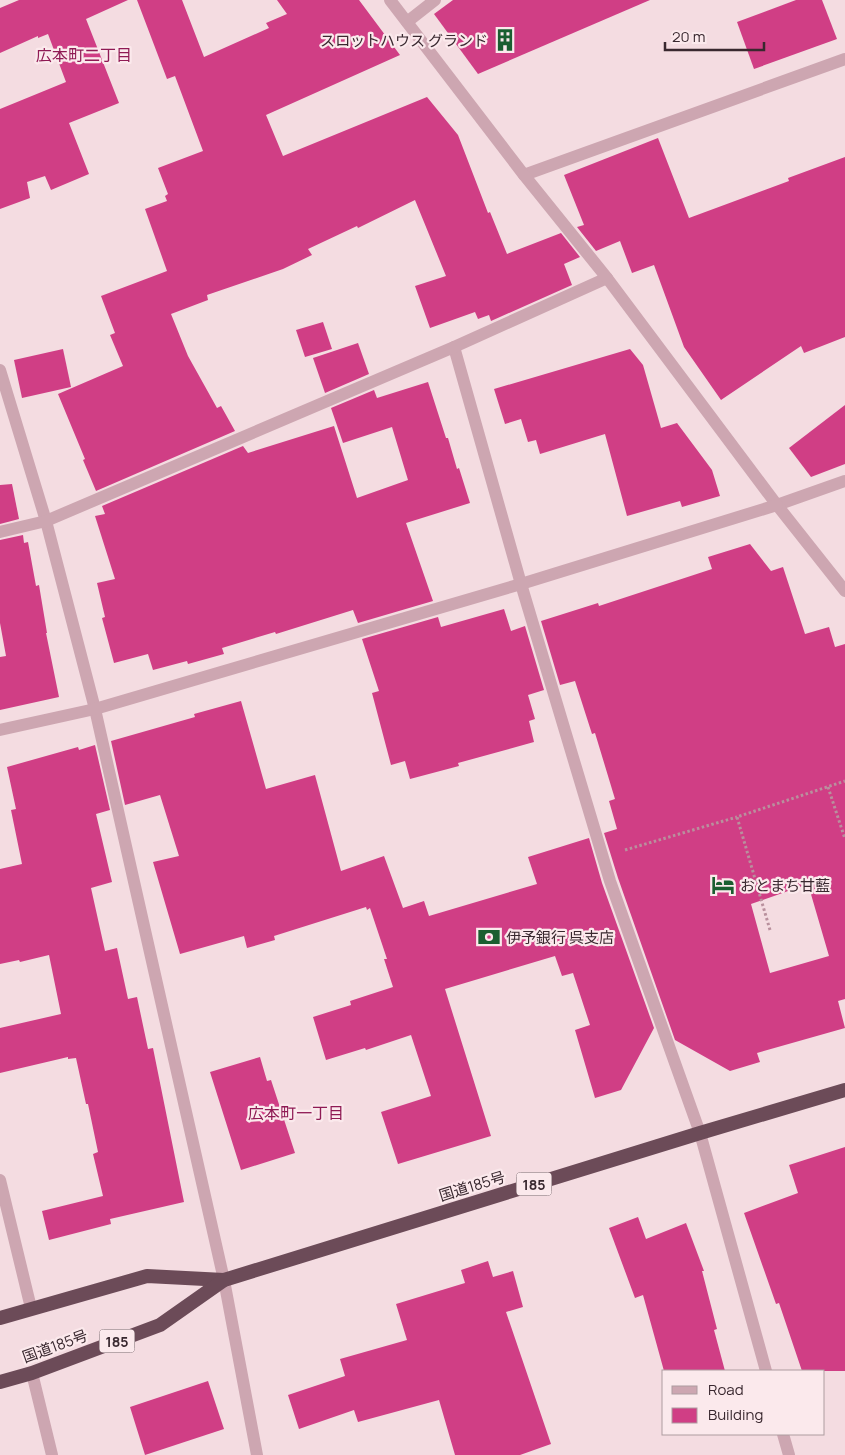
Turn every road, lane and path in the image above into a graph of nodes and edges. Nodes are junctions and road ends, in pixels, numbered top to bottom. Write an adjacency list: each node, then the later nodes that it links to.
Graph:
1 (390, 0): 3 (street)
2 (435, 0): 3 (street)
3 (407, 22): 5 (street)
4 (845, 59): 5 (street)
5 (524, 175): 6 (street)
6 (607, 278): 7 (street); 10 (street)
7 (454, 347): 11 (street); 13 (street)
8 (0, 370): 11 (street)
9 (845, 481): 10 (street)
10 (777, 505): 13 (street); 14 (street)
11 (46, 521): 12 (street); 15 (street)
12 (0, 532)
13 (522, 584): 15 (street); 21 (street)
14 (845, 591)
15 (95, 709): 16 (street); 26 (street)
16 (0, 730)
17 (845, 781): 18 (path)
18 (828, 787): 19 (path); 20 (path)
19 (737, 817): 21 (path); 22 (path)
20 (845, 839)
21 (603, 857): 24 (street)
22 (770, 930)
23 (845, 1090): 24 (highway, 国道185号 / 185)
24 (700, 1133): 26 (highway, 国道185号 / 185); 29 (street)
25 (0, 1180): 27 (street)
26 (224, 1280): 27 (highway, 国道185号 / 185); 30 (highway, 国道185号 / 185); 34 (street)
27 (31, 1308): 28 (highway, 国道185号 / 185)
28 (0, 1318)
29 (766, 1370)
30 (32, 1373): 31 (highway, 国道185号 / 185); 33 (street)
31 (0, 1382)
32 (783, 1435): 35 (street)
33 (52, 1455)
34 (257, 1455)
35 (789, 1455)

